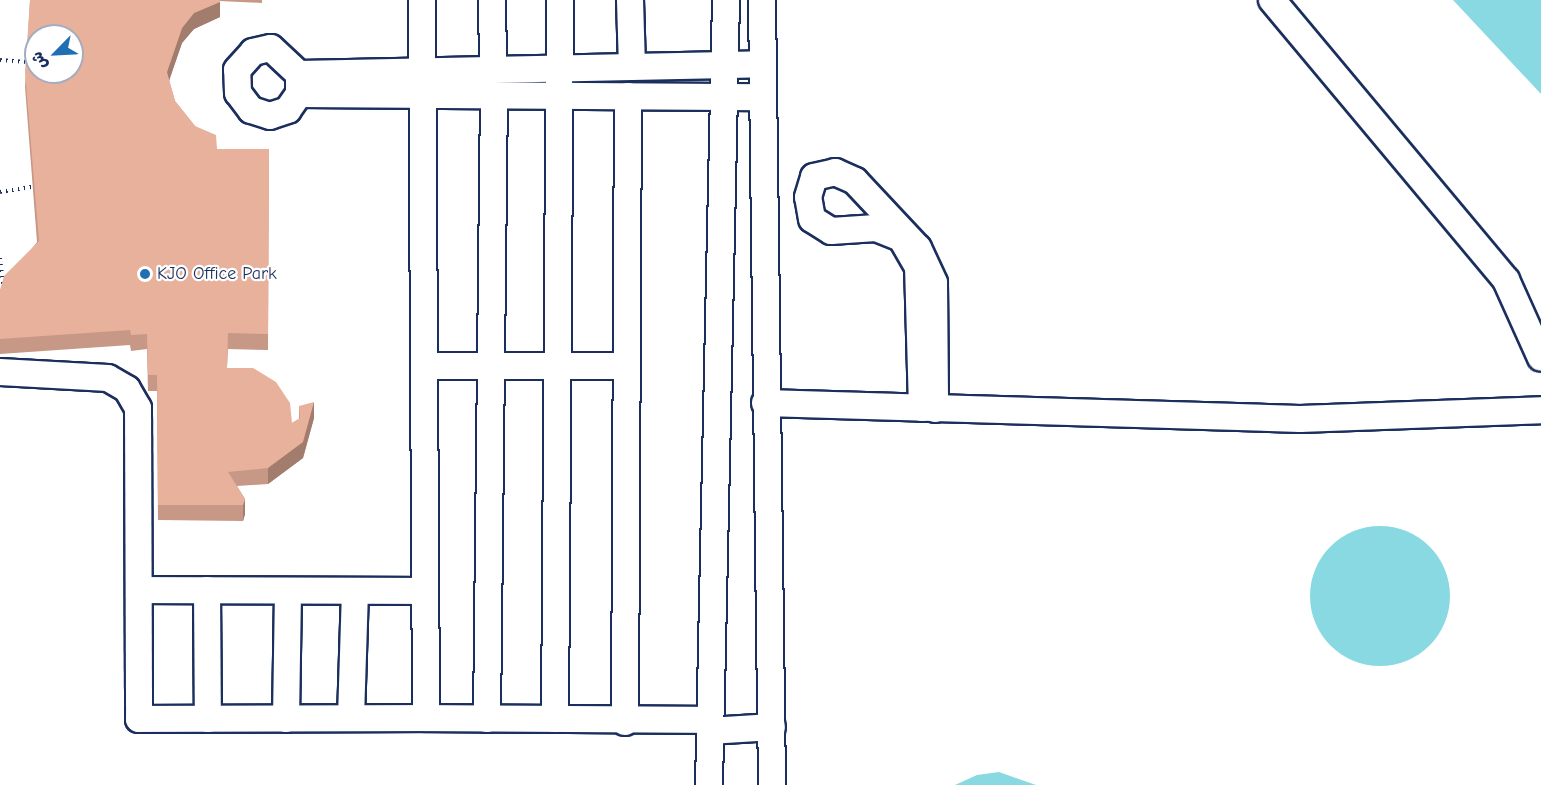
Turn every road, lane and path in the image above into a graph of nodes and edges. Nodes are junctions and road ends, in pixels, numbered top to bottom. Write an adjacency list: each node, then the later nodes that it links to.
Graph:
1 (422, 0): 15 (street)
2 (492, 0): 13 (street)
3 (560, 0): 14 (street)
4 (630, 0): 12 (street)
5 (726, 0): 10 (street)
6 (762, 0): 11 (street)
7 (1272, 0): 26 (street)
8 (0, 60): 9 (path)
9 (24, 62)
10 (723, 64): 11 (street); 12 (street); 20 (street)
11 (762, 64): 21 (street)
12 (632, 66): 14 (street)
13 (493, 67): 14 (street); 15 (street)
14 (561, 67): 18 (street)
15 (422, 68): 16 (street); 16 (street)
16 (423, 95): 17 (street); 28 (street)
17 (494, 95): 18 (street); 29 (street)
18 (562, 96): 19 (street); 27 (street)
19 (628, 96): 20 (street); 30 (street)
20 (725, 97): 21 (street); 47 (street)
21 (763, 97): 32 (street)
22 (33, 188): 23 (path)
23 (0, 192)
24 (0, 258): 25 (path)
25 (4, 291)
26 (1541, 357)
27 (559, 365): 29 (street); 30 (street); 45 (street)
28 (424, 366): 29 (street); 39 (street)
29 (491, 366): 42 (street)
30 (627, 366): 46 (street)
31 (0, 372): 35 (street)
32 (765, 403): 33 (street); 48 (street)
33 (928, 409): 33 (street); 34 (street)
34 (1541, 410)
35 (139, 590): 36 (street); 43 (street)
36 (207, 590): 37 (street); 43 (street)
37 (288, 591): 38 (street); 44 (street)
38 (355, 591): 39 (street); 40 (street)
39 (425, 591): 41 (street)
40 (351, 718): 41 (street); 44 (street)
41 (426, 718): 42 (street)
42 (487, 718): 45 (street)
43 (208, 719): 44 (street)
44 (286, 719)
45 (555, 719): 46 (street)
46 (625, 722): 47 (street)
47 (710, 725): 48 (street); 49 (street)
48 (772, 727): 50 (street)
49 (709, 785)
50 (772, 785)

